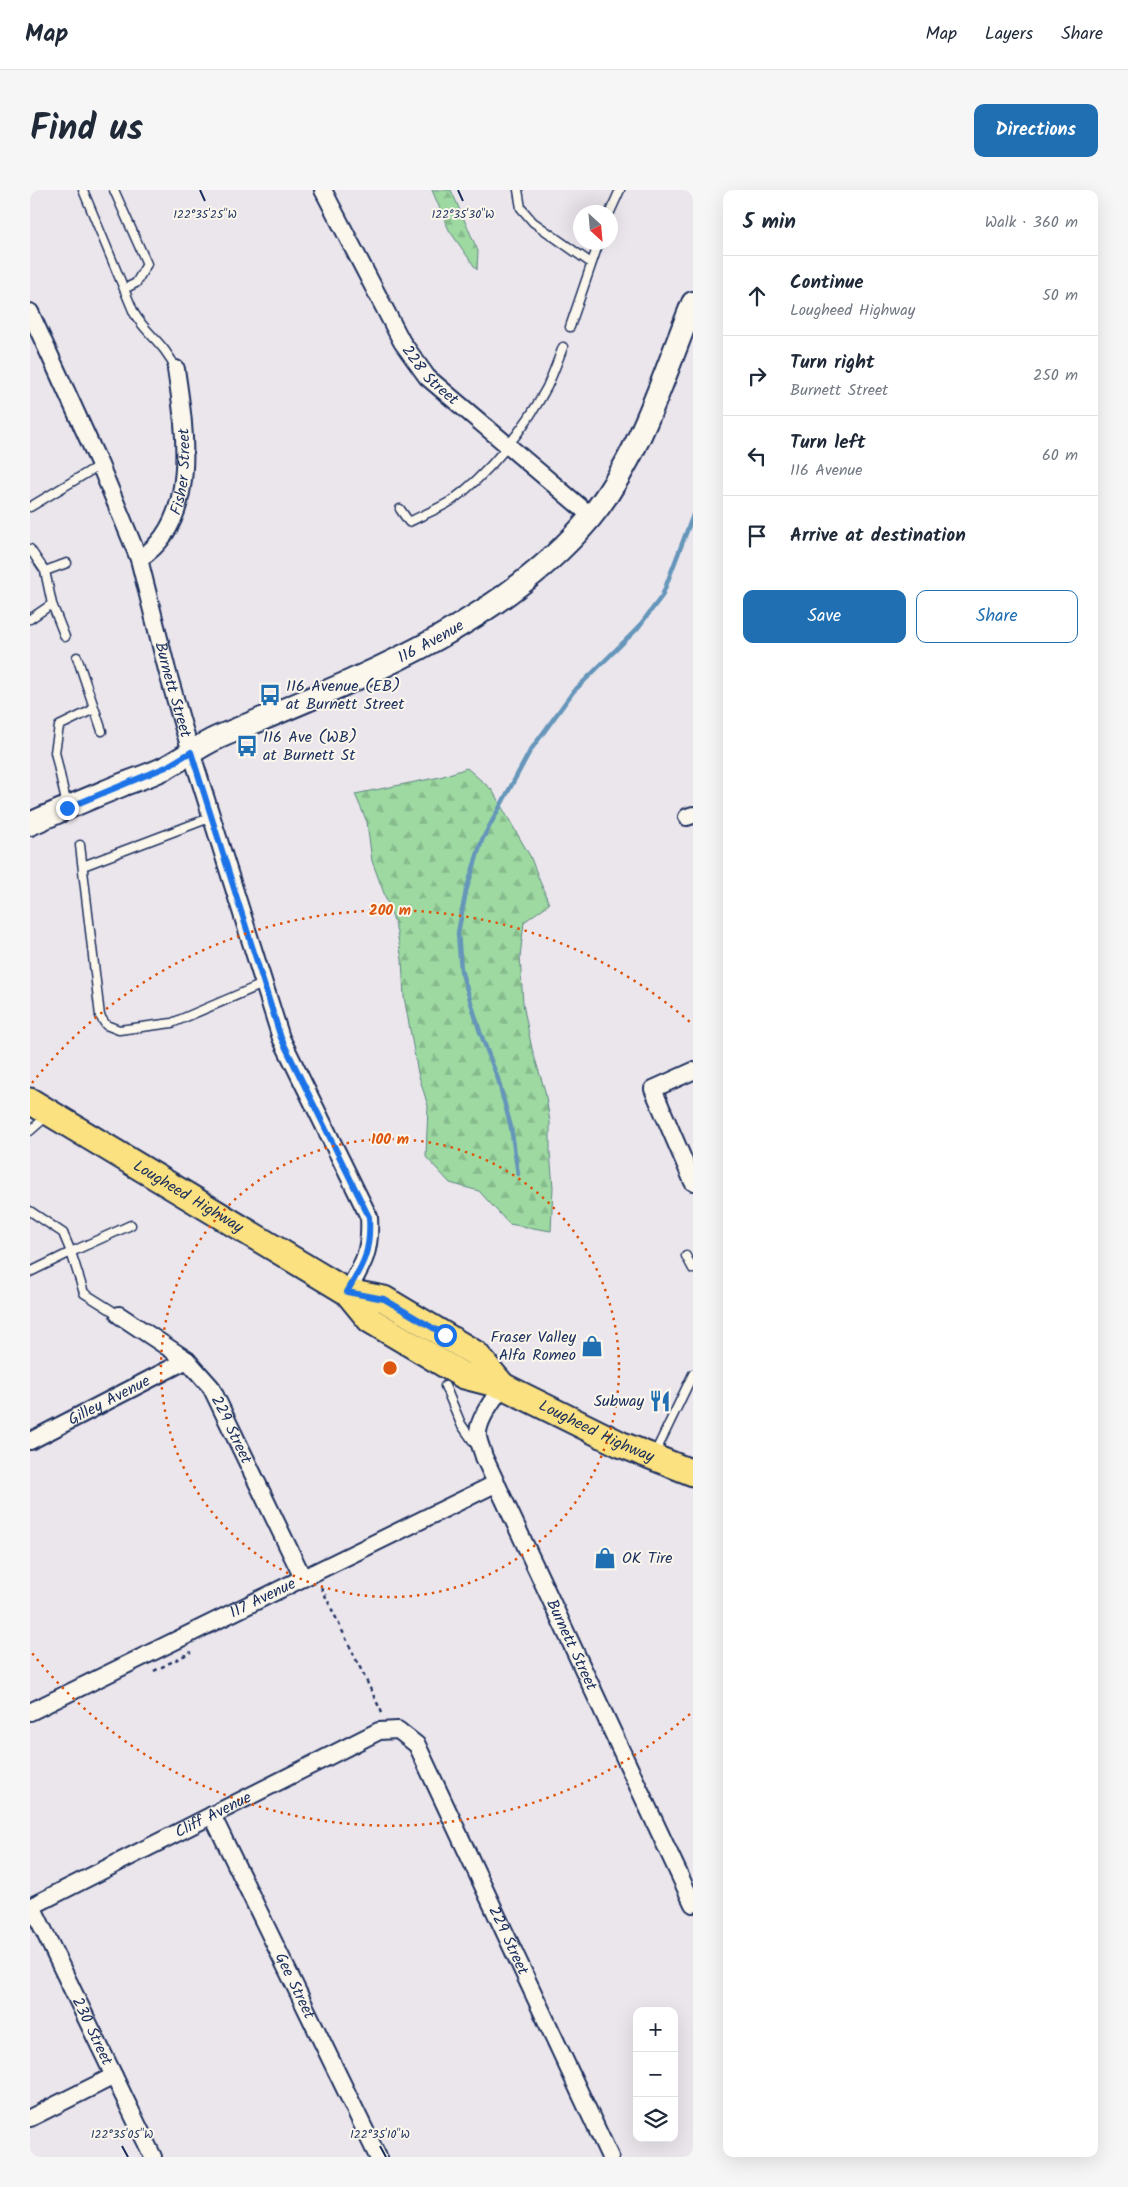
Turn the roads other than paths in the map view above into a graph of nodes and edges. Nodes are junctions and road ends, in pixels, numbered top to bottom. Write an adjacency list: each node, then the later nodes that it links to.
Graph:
1 (83, 190): 9 (lane)
2 (114, 190): 9 (lane)
3 (323, 190): 16 (street, 228 Street)
4 (518, 190): 8 (lane)
5 (620, 190): 6 (lane)
6 (613, 205)
7 (596, 250): 8 (lane)
8 (591, 263): 12 (lane)
9 (124, 289): 15 (lane)
10 (693, 302): 20 (street, 116 Avenue)
11 (30, 312): 13 (street, Burnett Street)
12 (570, 327)
13 (36, 341): 17 (street, Burnett Street)
14 (563, 347): 16 (lane)
15 (176, 369): 22 (street, Fisher Street)
16 (507, 445): 19 (lane); 20 (street, 228 Street)
17 (100, 465): 18 (lane); 22 (street, Burnett Street)
18 (30, 507)
19 (400, 509)
20 (591, 516): 31 (street, 116 Avenue)
21 (30, 549): 24 (lane)
22 (139, 559): 31 (street, Burnett Street)
23 (68, 563): 24 (lane)
24 (45, 571): 25 (lane)
25 (52, 604): 26 (lane); 27 (lane)
26 (30, 619)
27 (65, 637)
28 (77, 657): 29 (lane)
29 (94, 709): 30 (lane); 32 (lane)
30 (102, 731)
31 (191, 752): 32 (street, 116 Avenue); 33 (street, Burnett Street)
32 (67, 808): 34 (street, 116 Avenue)
33 (212, 817): 36 (lane); 37 (street, Burnett Street)
34 (30, 824)
35 (80, 845): 36 (lane)
36 (82, 866): 37 (lane)
37 (263, 984): 48 (street, Burnett Street)
38 (693, 1071): 41 (street)
39 (40, 1107): 40 (lane); 48 (main road, Lougheed Highway)
40 (30, 1131)
41 (693, 1182)
42 (30, 1211): 44 (lane)
43 (131, 1225): 44 (lane)
44 (72, 1252): 47 (lane); 49 (lane)
45 (686, 1256): 46 (lane)
46 (693, 1269)
47 (30, 1272)
48 (347, 1292): 53 (main road, Lougheed Highway)
49 (120, 1314): 50 (street, 229 Street)
50 (187, 1360): 54 (street, Gilley Avenue); 59 (street, 229 Street)
51 (693, 1374): 55 (lane)
52 (445, 1386): 56 (lane)
53 (503, 1386): 55 (main road, Lougheed Highway); 56 (street, Burnett Street)
54 (30, 1441)
55 (654, 1456): 57 (main road, Lougheed Highway)
56 (484, 1457): 58 (street, Burnett Street)
57 (693, 1473)
58 (495, 1484): 59 (street, 117 Avenue); 63 (street, Burnett Street)
59 (304, 1578): 60 (street, 117 Avenue)
60 (30, 1712)
61 (393, 1730): 62 (street, Cliff Avenue); 69 (street, 229 Street)
62 (212, 1815): 64 (street, Cliff Avenue); 68 (street, Gee Street)
63 (693, 1904)
64 (31, 1906): 65 (street, 230 Street)
65 (114, 2076): 66 (street); 67 (street, 230 Street)
66 (30, 2118)
67 (153, 2157)
68 (378, 2157)
69 (610, 2157)

